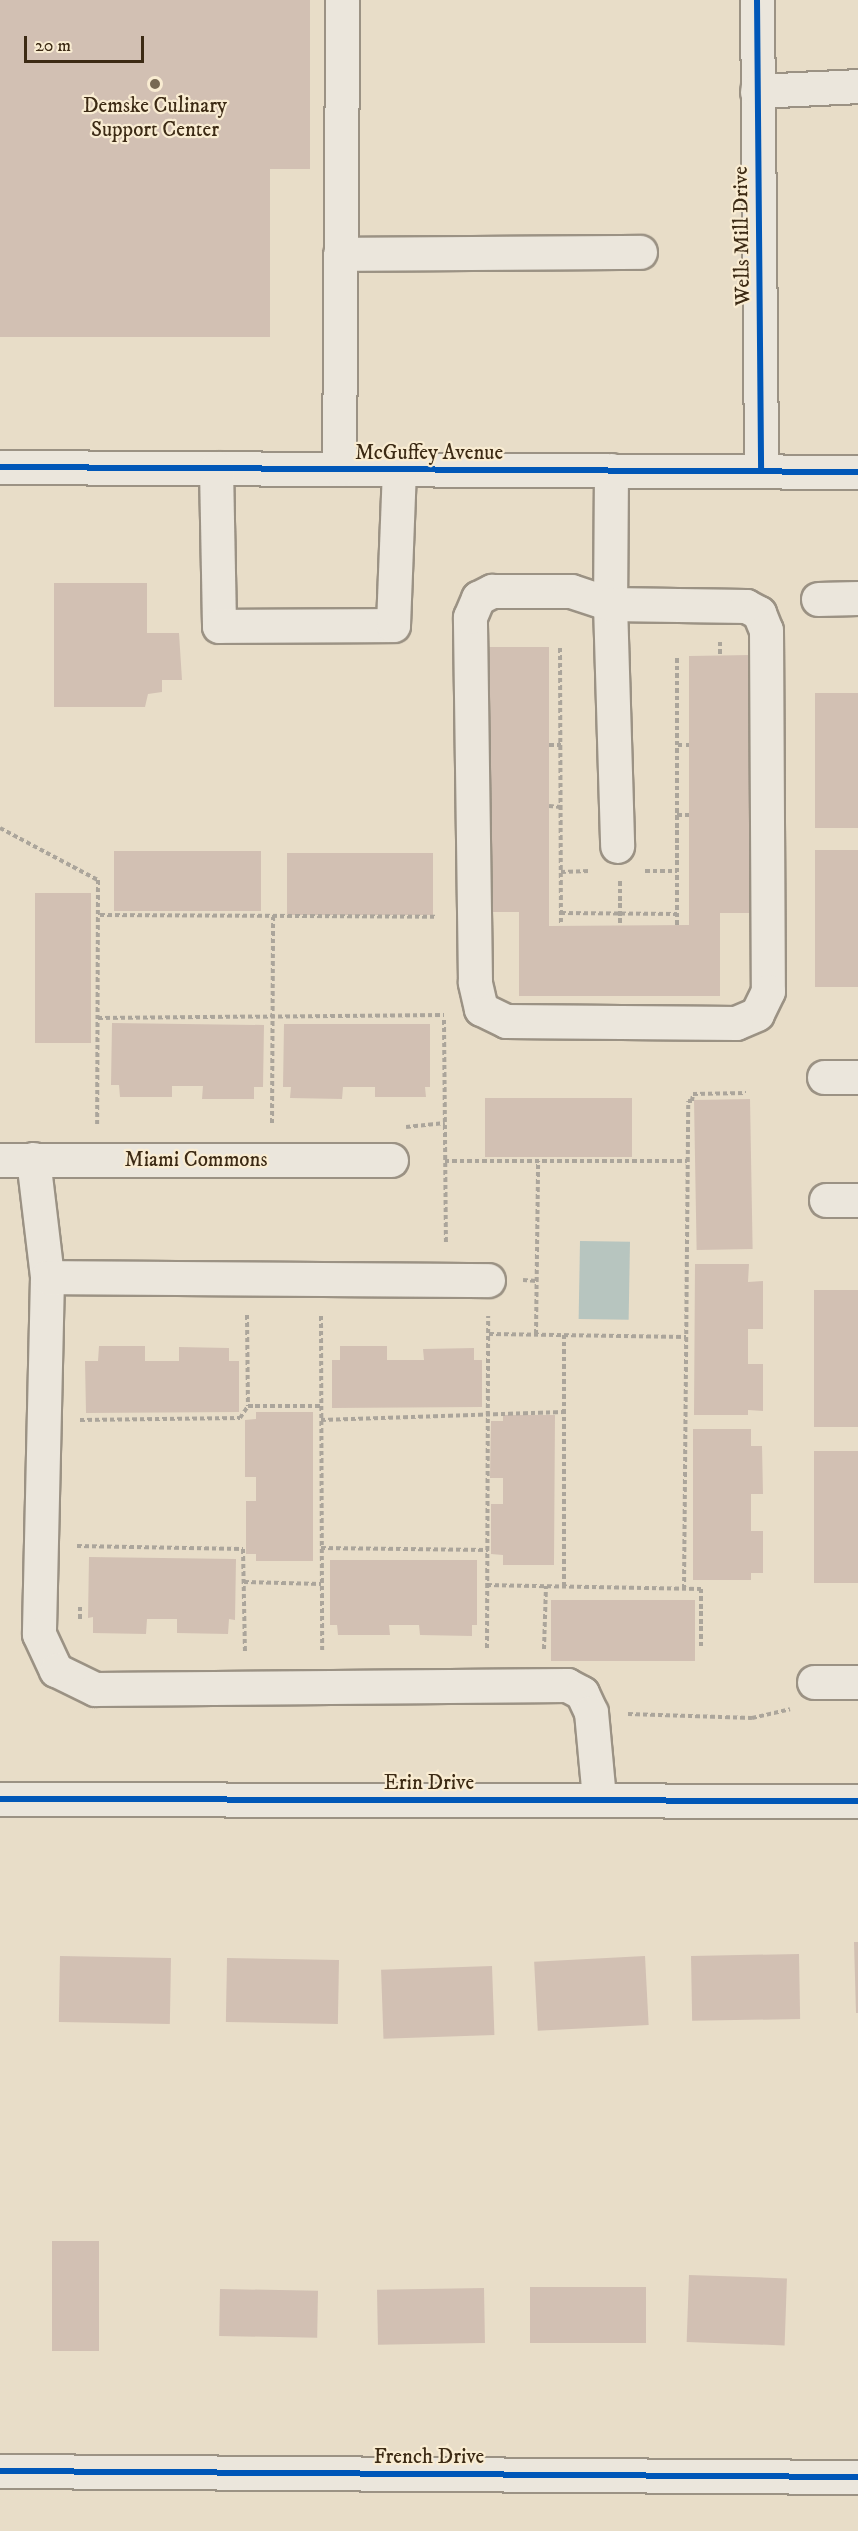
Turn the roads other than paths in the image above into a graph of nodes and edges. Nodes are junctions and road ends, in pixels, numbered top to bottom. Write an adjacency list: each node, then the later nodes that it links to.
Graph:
1 (342, 0): 6 (street)
2 (757, 0): 4 (street, Wells Mill Drive)
3 (858, 86): 4 (street)
4 (758, 91): 12 (street, Wells Mill Drive)
5 (640, 252): 6 (street)
6 (340, 254): 9 (street)
7 (0, 467): 8 (street, McGuffey Avenue)
8 (216, 468): 9 (street, McGuffey Avenue); 10 (street)
9 (339, 469): 10 (street, McGuffey Avenue)
10 (399, 469): 11 (street, McGuffey Avenue)
11 (611, 470): 12 (street, McGuffey Avenue); 16 (street)
12 (761, 471): 13 (street, McGuffey Avenue)
13 (858, 472)
14 (818, 598): 15 (street)
15 (858, 598)
16 (610, 604): 16 (street); 17 (street)
17 (617, 846)
18 (824, 1077): 19 (street)
19 (858, 1077)
20 (33, 1159): 21 (street, Miami Commons); 22 (street, Miami Commons); 25 (street)
21 (0, 1160)
22 (391, 1160)
23 (825, 1200): 24 (street)
24 (858, 1200)
25 (47, 1277): 26 (street); 30 (street)
26 (488, 1281)
27 (819, 1682): 28 (street)
28 (858, 1682)
29 (0, 1799): 30 (street, Erin Drive)
30 (599, 1799): 31 (street, Erin Drive)
31 (858, 1801)
32 (0, 2471): 33 (street, French Drive)
33 (858, 2477)

